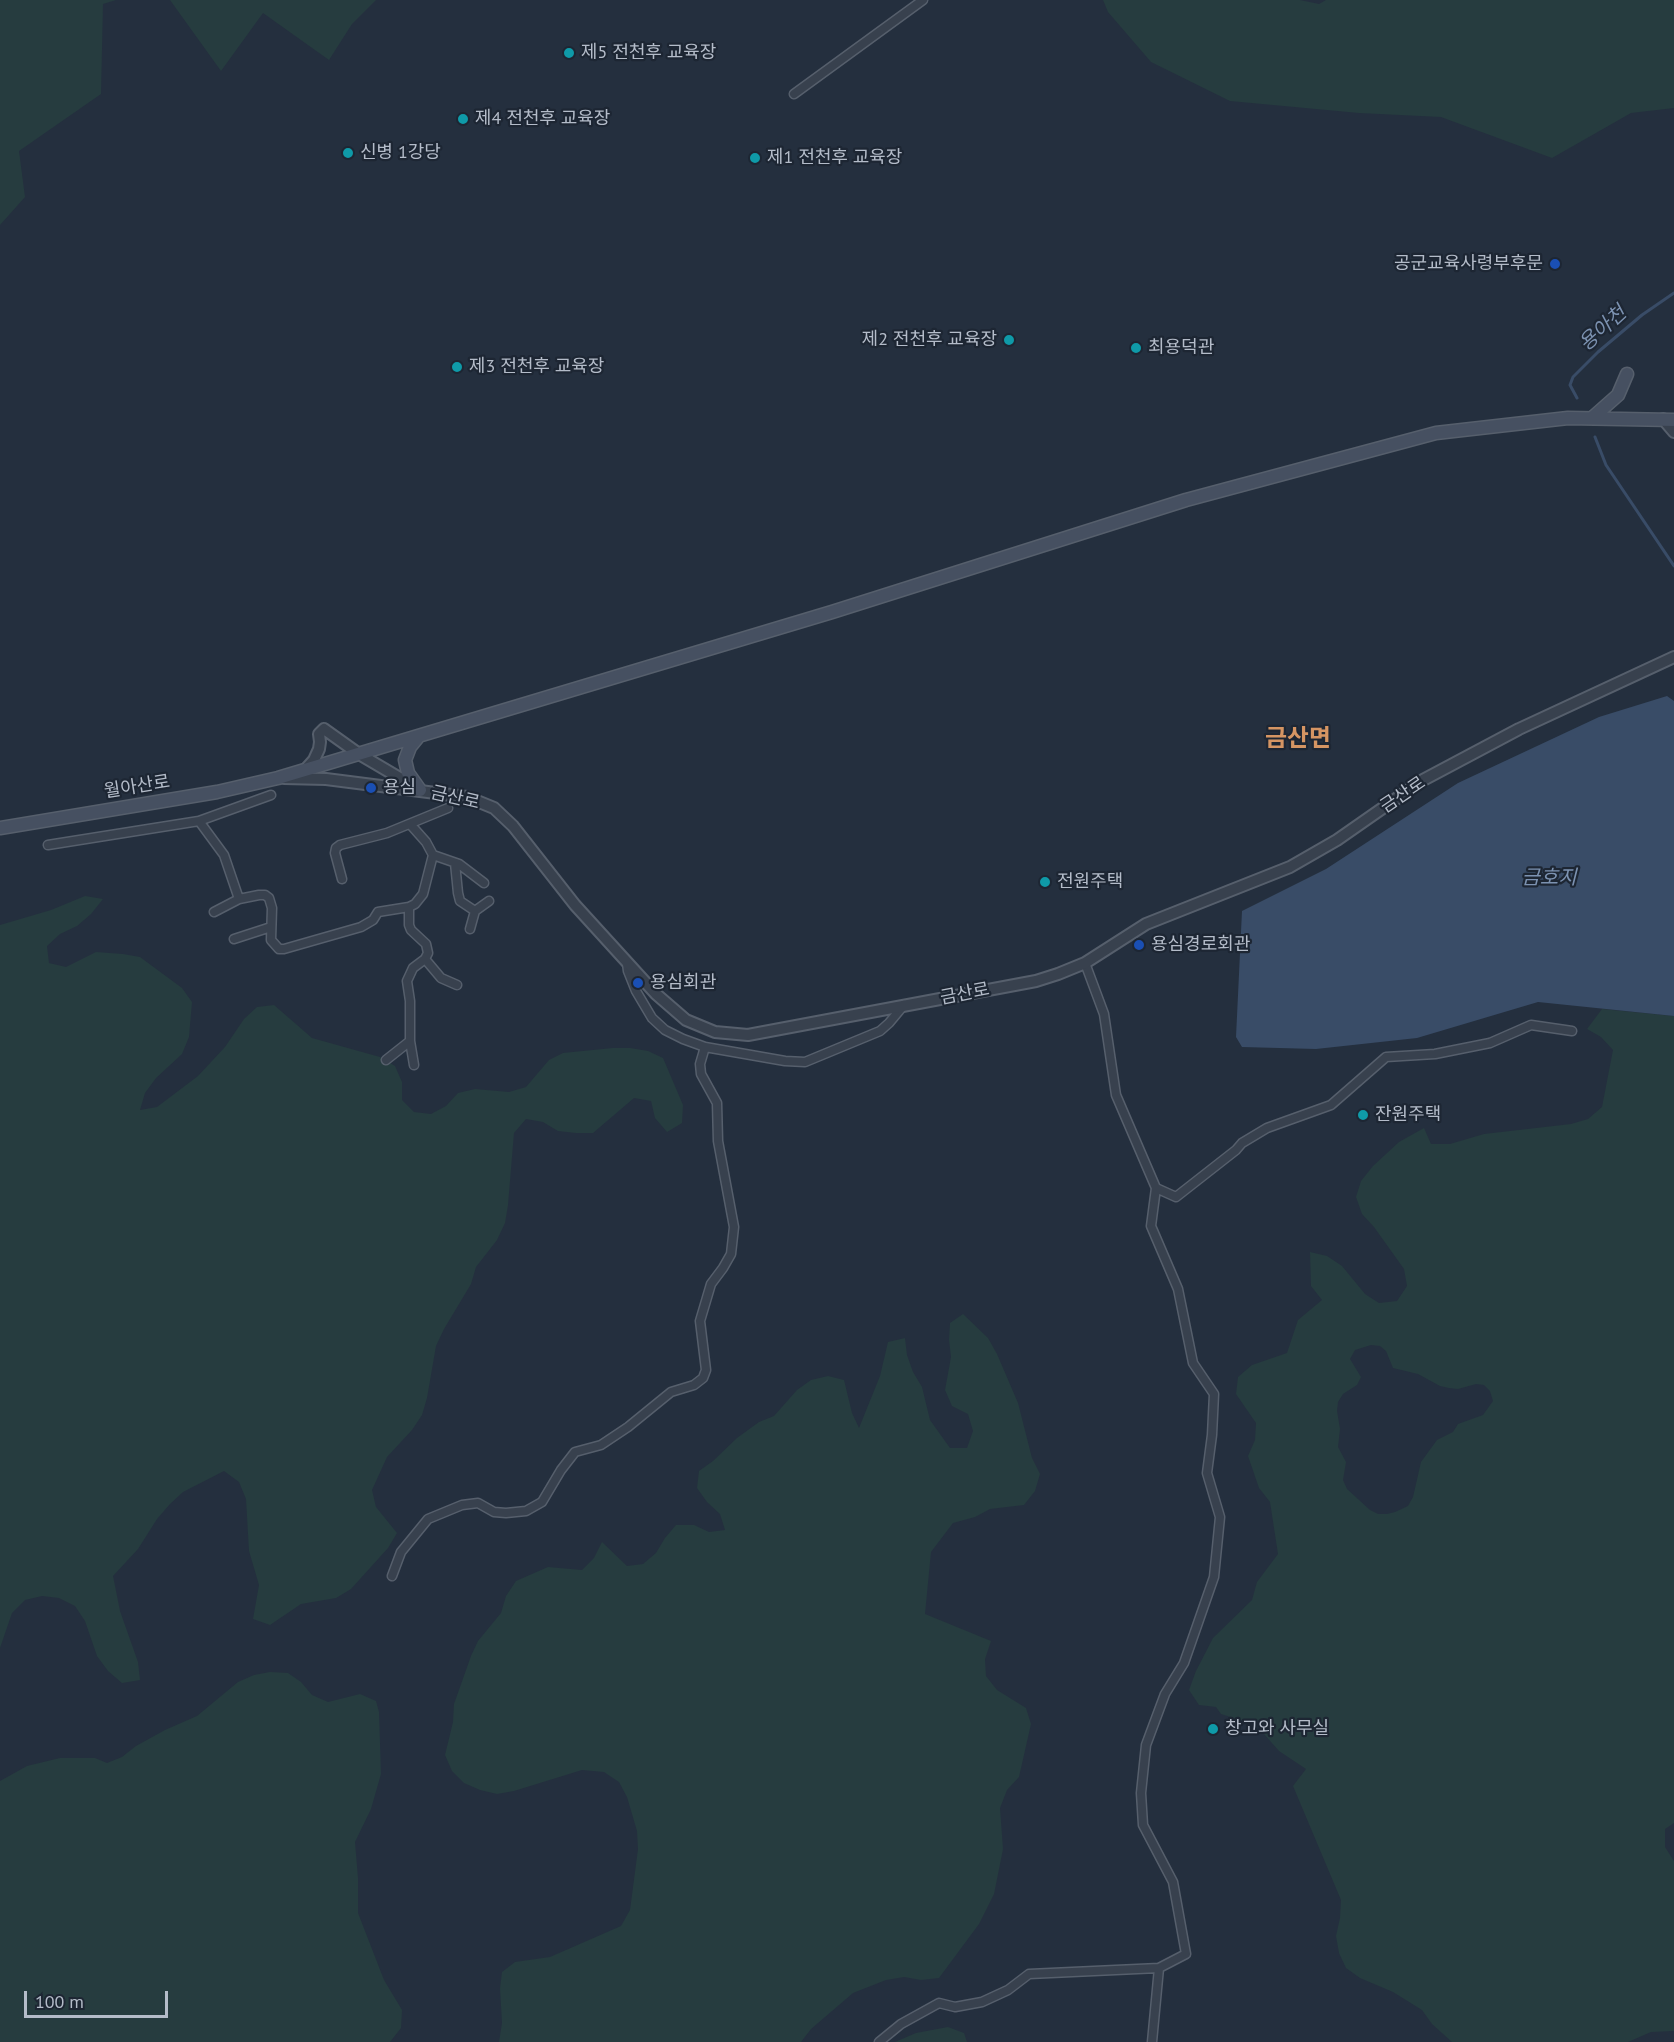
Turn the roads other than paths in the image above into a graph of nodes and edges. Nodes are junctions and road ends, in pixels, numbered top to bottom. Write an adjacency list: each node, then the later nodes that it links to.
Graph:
1 (923, 0): 2 (street)
2 (794, 94)
3 (1627, 374): 4 (main road)
4 (1592, 418): 5 (main road, 월아산로); 8 (main road, 월아산로)
5 (1668, 419): 6 (street)
6 (1674, 432)
7 (1674, 657): 33 (street, 금산로)
8 (419, 736): 9 (main road, 월아산로); 12 (main road)
9 (359, 754): 10 (main road, 월아산로); 10 (street); 12 (street)
10 (306, 770): 11 (main road, 월아산로)
11 (278, 778): 12 (street, 금산로); 17 (main road, 월아산로)
12 (420, 790): 32 (street, 금산로)
13 (271, 795): 15 (street)
14 (448, 808): 16 (street)
15 (200, 821): 18 (street); 23 (street)
16 (410, 824): 19 (street); 21 (street)
17 (0, 828)
18 (48, 844)
19 (433, 855): 20 (street); 25 (street)
20 (455, 863): 22 (street); 26 (street)
21 (342, 879)
22 (484, 883)
23 (239, 899): 27 (street); 28 (street)
24 (489, 901): 26 (street)
25 (409, 907): 28 (street); 31 (street)
26 (475, 911): 29 (street)
27 (214, 912)
28 (271, 927): 30 (street)
29 (470, 929)
30 (234, 939)
31 (425, 958): 34 (street); 37 (street)
32 (627, 963): 35 (street, 금산로); 38 (street)
33 (1085, 963): 35 (street, 금산로); 41 (street)
34 (457, 985)
35 (904, 1005): 38 (street)
36 (1572, 1031): 41 (street)
37 (410, 1041): 39 (street); 40 (street)
38 (705, 1047): 42 (street)
39 (386, 1060)
40 (414, 1065)
41 (1156, 1188): 43 (street)
42 (392, 1576)
43 (1159, 1968): 44 (street); 45 (street)
44 (879, 2042)
45 (1152, 2042)

